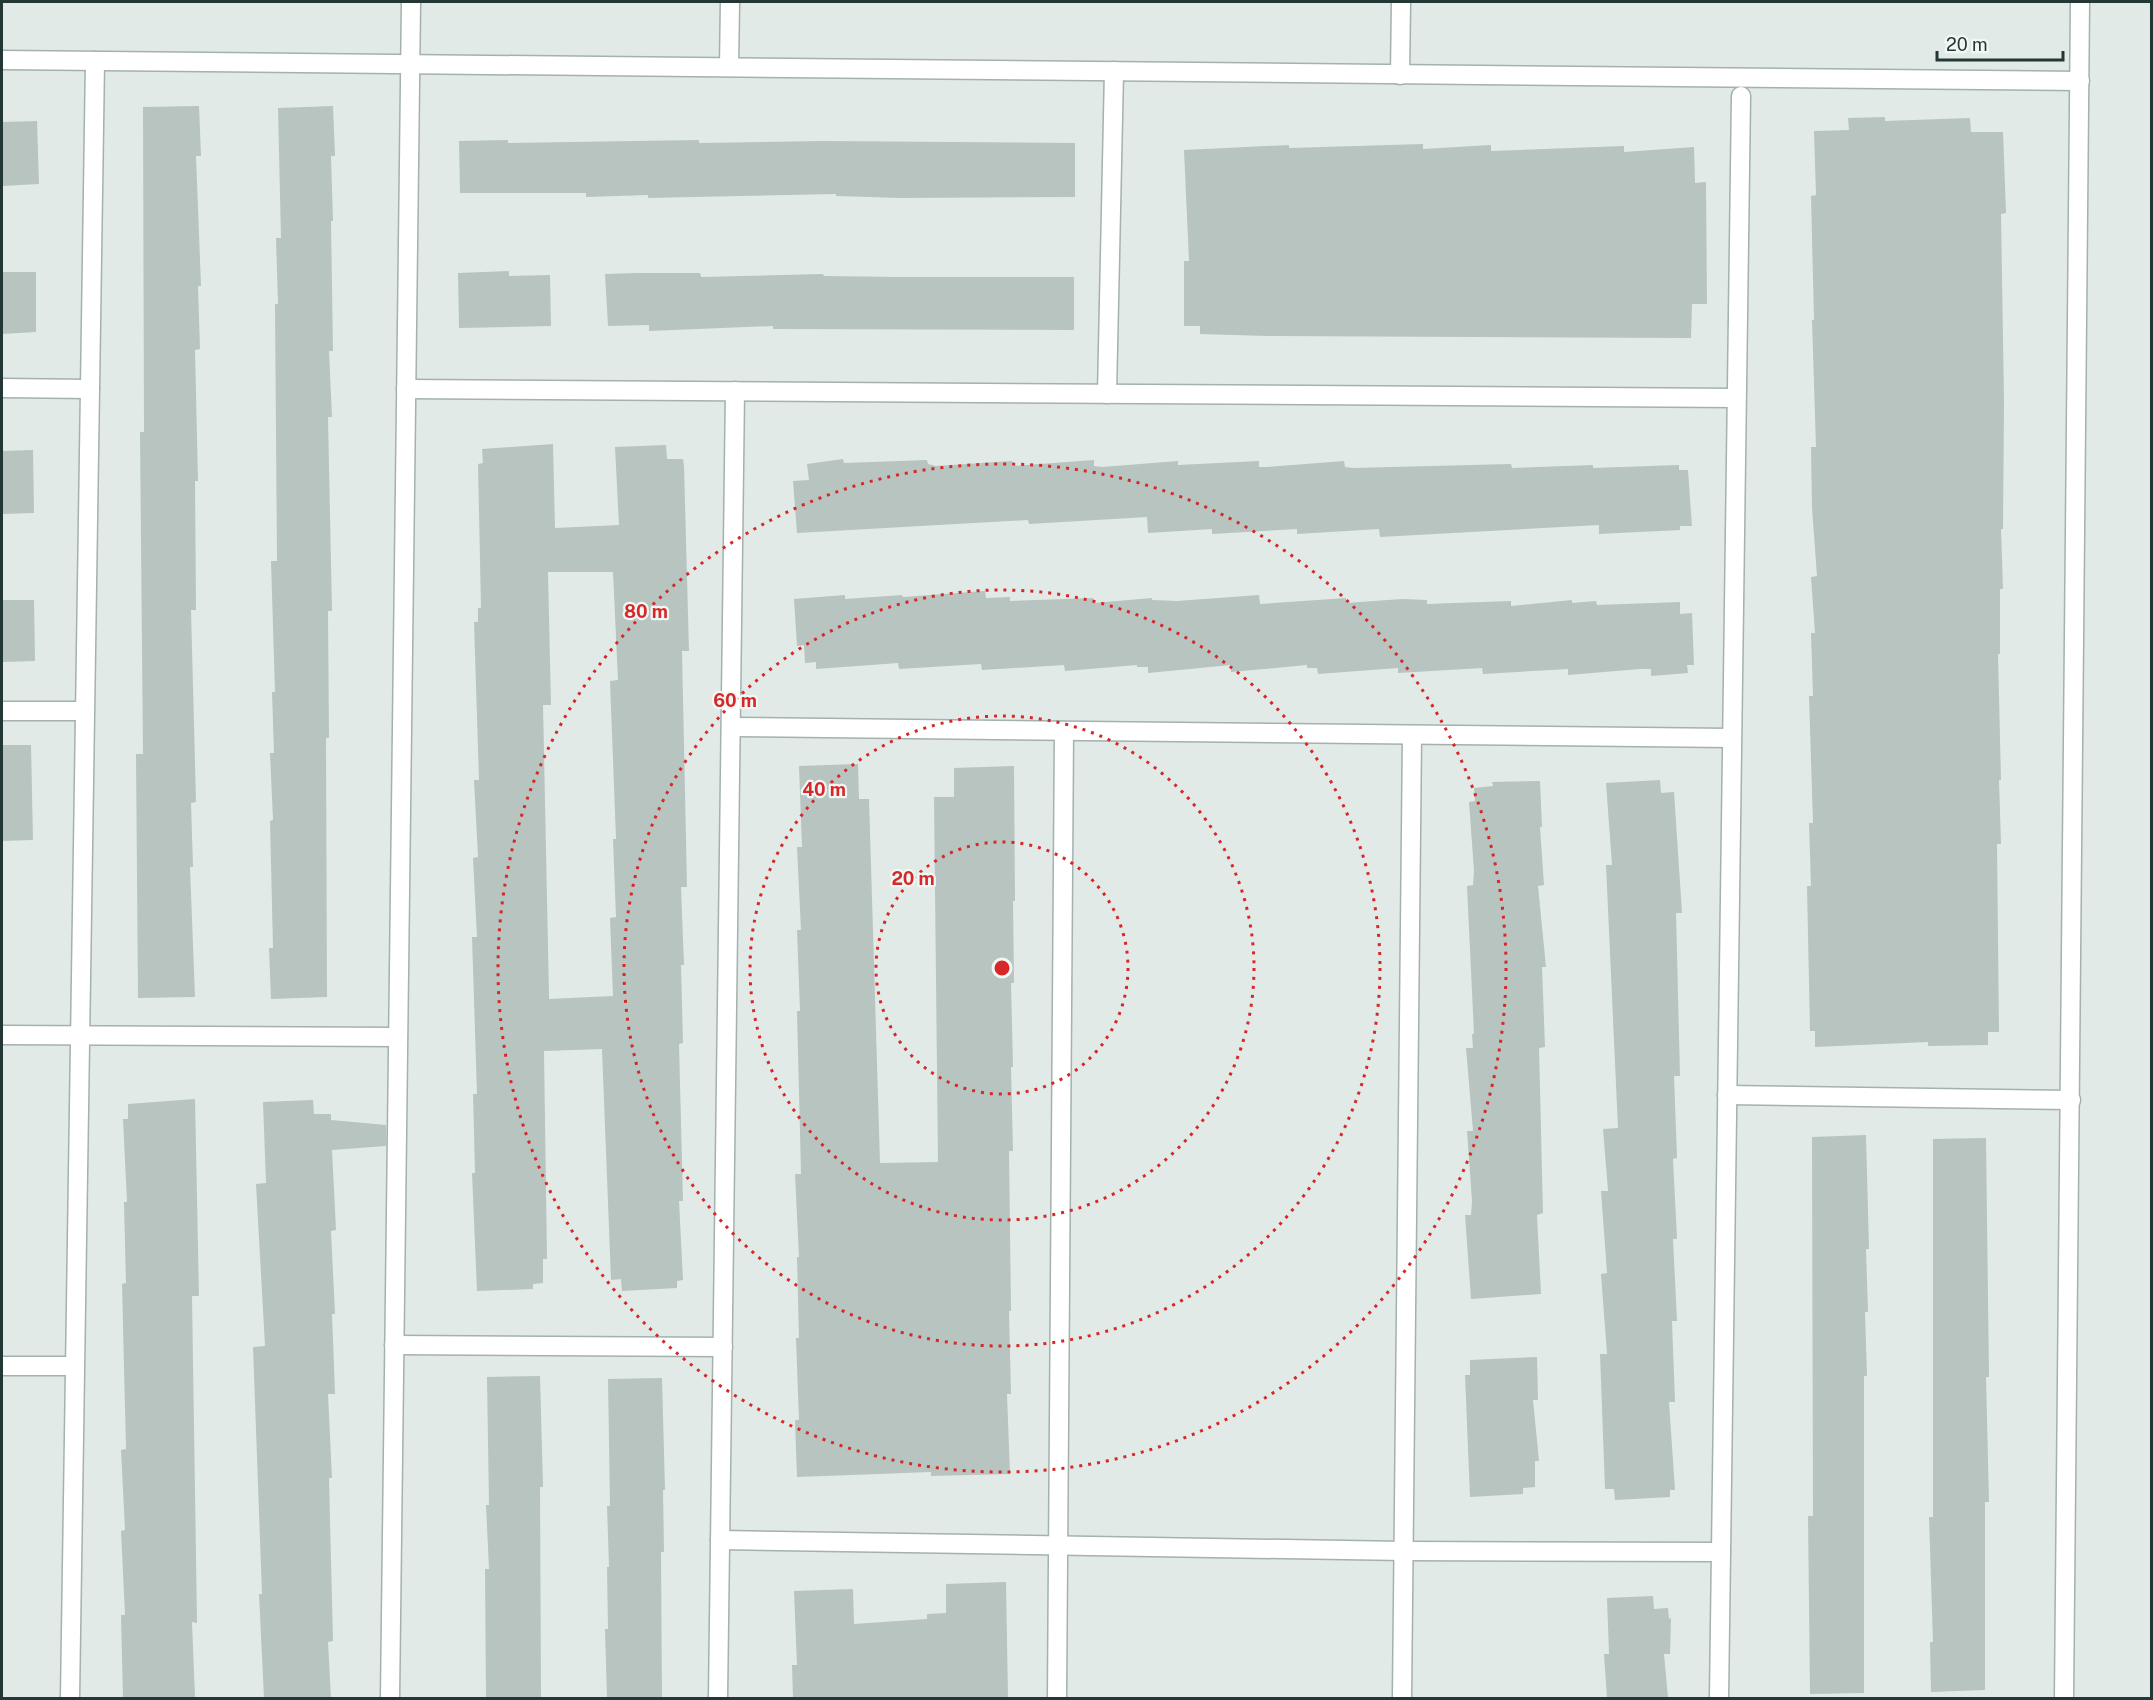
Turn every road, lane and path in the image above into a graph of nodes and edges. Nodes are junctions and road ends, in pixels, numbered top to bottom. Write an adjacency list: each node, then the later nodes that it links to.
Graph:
1 (411, 2): 7 (street)
2 (730, 2): 8 (street)
3 (1401, 2): 10 (street)
4 (2080, 2): 11 (street)
5 (2, 60): 6 (street)
6 (95, 61): 7 (street); 14 (street)
7 (410, 64): 8 (street); 15 (street)
8 (729, 68): 9 (street)
9 (1114, 71): 10 (street); 17 (street)
10 (1400, 75): 11 (street)
11 (2080, 81): 29 (street)
12 (1741, 96): 18 (street)
13 (2, 388): 14 (street)
14 (90, 389): 20 (street)
15 (406, 389): 16 (street); 27 (street)
16 (735, 391): 17 (street); 21 (street)
17 (1107, 394): 18 (street)
18 (1736, 398): 24 (street)
19 (2, 711): 20 (street)
20 (84, 711): 26 (street)
21 (731, 727): 22 (street); 31 (street)
22 (1064, 731): 23 (street); 35 (street)
23 (1412, 735): 24 (street); 36 (street)
24 (1731, 738): 28 (street)
25 (2, 1035): 26 (street)
26 (80, 1036): 27 (street); 33 (street)
27 (398, 1037): 30 (street)
28 (1727, 1095): 29 (street); 37 (street)
29 (2070, 1100): 44 (street)
30 (394, 1345): 31 (street); 39 (street)
31 (723, 1347): 34 (street)
32 (2, 1366): 33 (street)
33 (74, 1366): 38 (street)
34 (720, 1540): 35 (street); 40 (street)
35 (1058, 1545): 36 (street); 41 (street)
36 (1404, 1551): 37 (street); 42 (street)
37 (1721, 1552): 43 (street)
38 (70, 1698)
39 (390, 1698)
40 (718, 1698)
41 (1057, 1698)
42 (1402, 1698)
43 (1719, 1698)
44 (2064, 1698)

